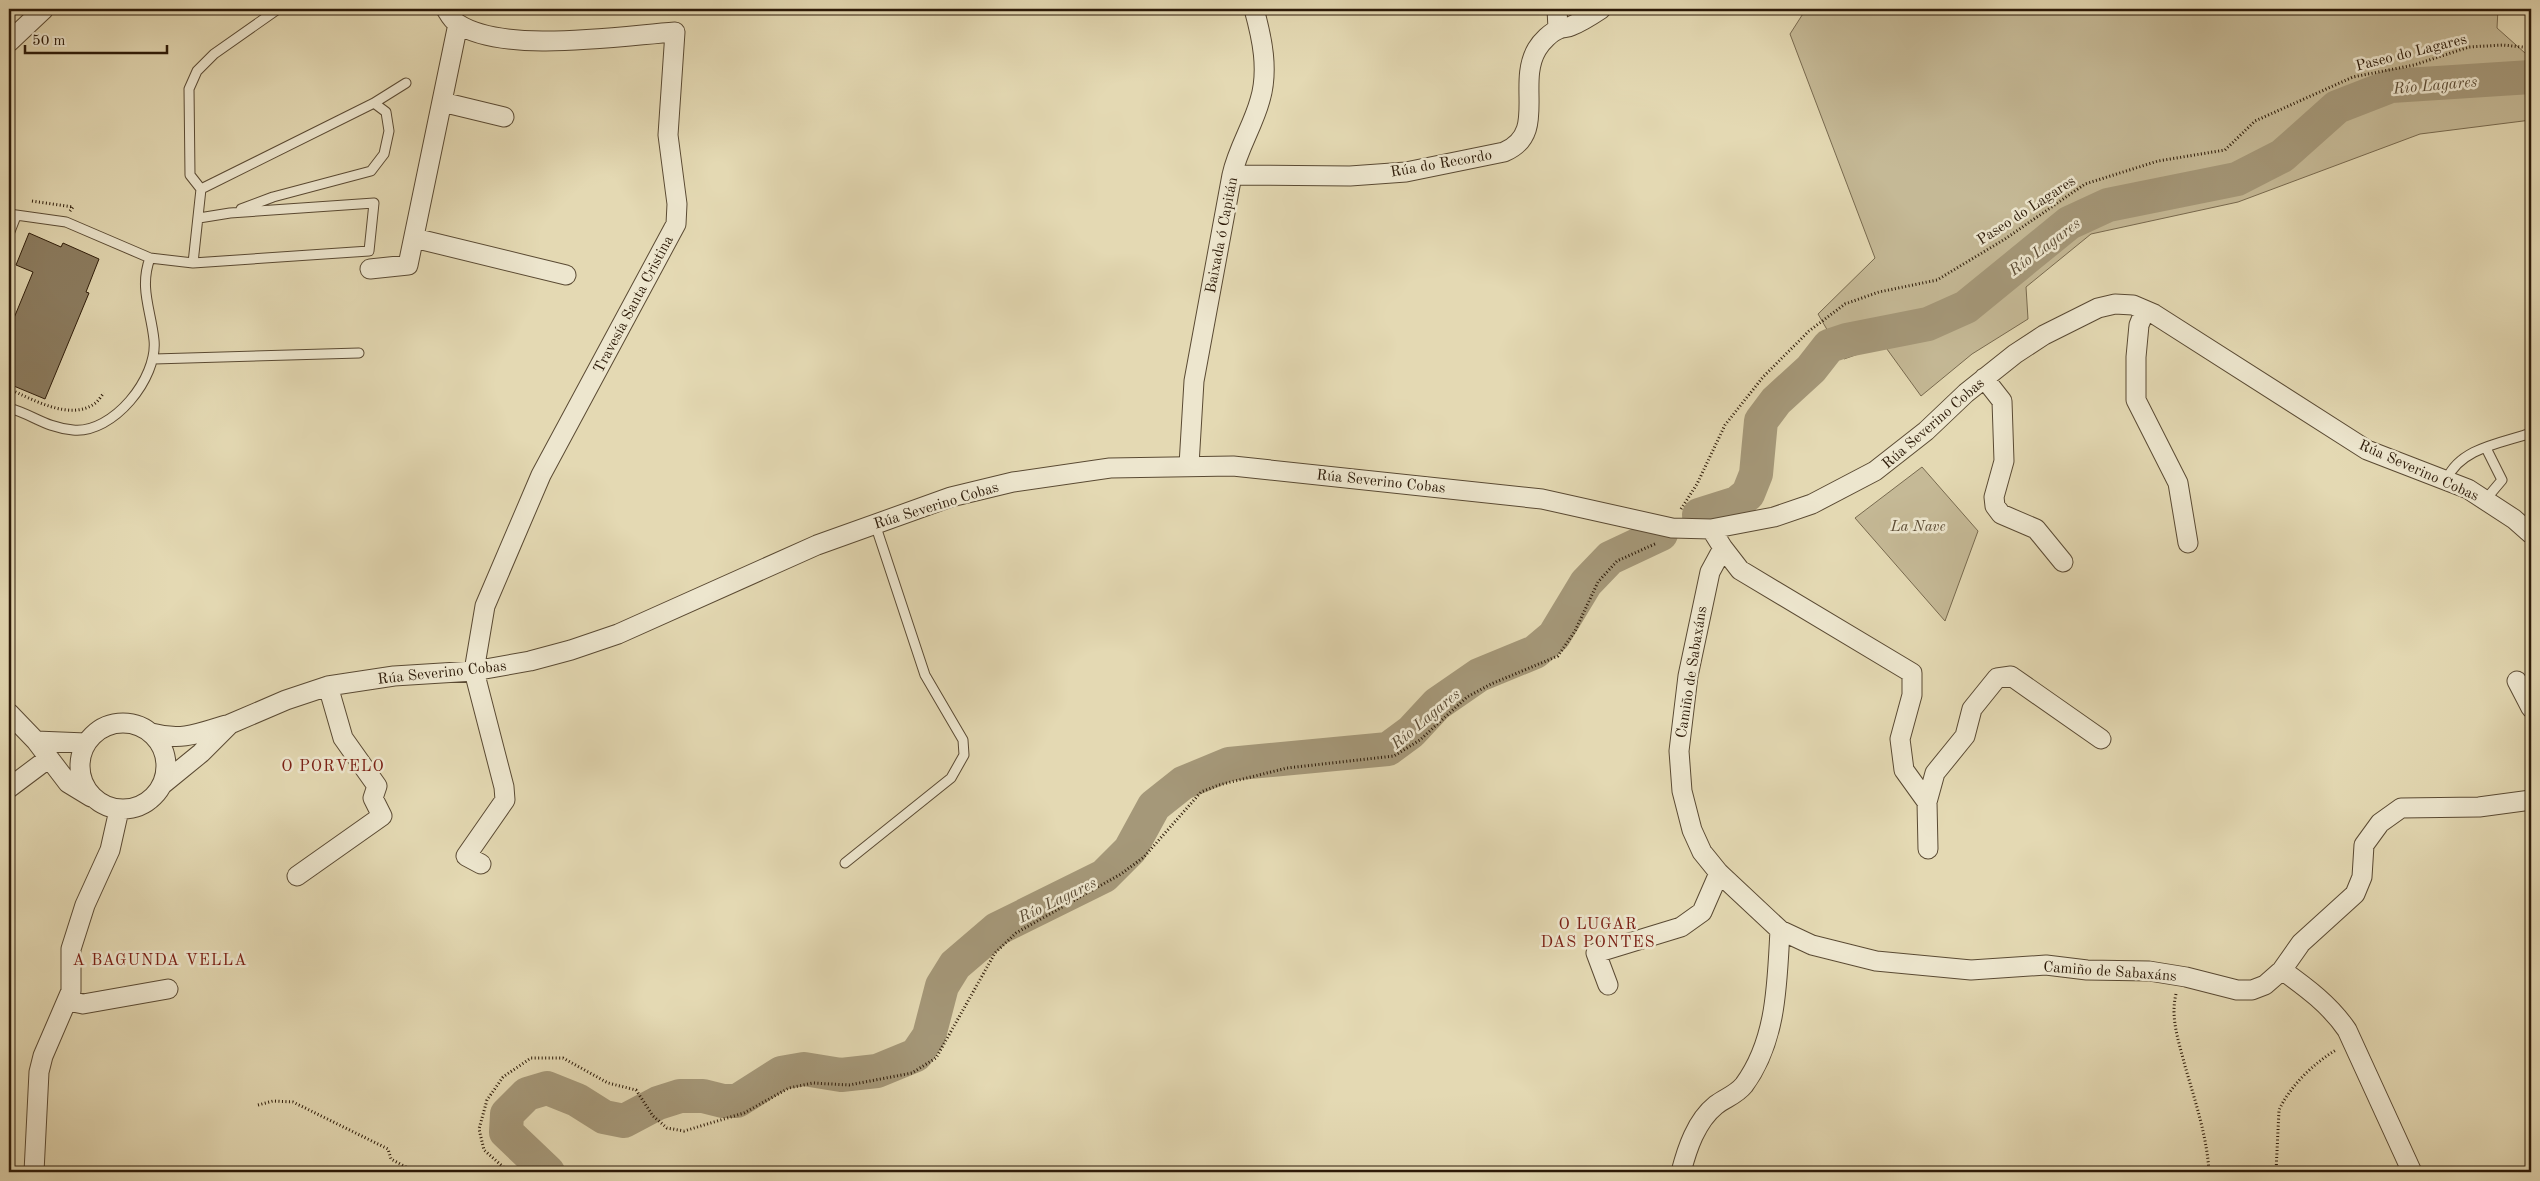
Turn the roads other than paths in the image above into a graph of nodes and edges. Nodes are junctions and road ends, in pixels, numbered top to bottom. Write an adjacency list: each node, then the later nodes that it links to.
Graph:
1 (44, 9): 9 (street)
2 (278, 9): 15 (lane)
3 (446, 9): 7 (street)
4 (1254, 9): 14 (street, Baixada ó Capitán)
5 (1556, 9): 8 (street)
6 (1601, 9): 8 (street, Rúa do Recordo)
7 (458, 24): 11 (street); 41 (street, Travesía Santa Cristina)
8 (1558, 29): 14 (street, Rúa do Recordo)
9 (9, 42)
10 (406, 83): 12 (lane)
11 (442, 102): 13 (street); 20 (street)
12 (374, 103): 15 (lane); 16 (lane)
13 (504, 117)
14 (1232, 175): 32 (street, Baixada ó Capitán)
15 (201, 189): 18 (lane)
16 (230, 213): 18 (lane); 22 (lane)
17 (12, 215): 19 (lane); 21 (lane)
18 (199, 218): 22 (lane)
19 (9, 234)
20 (414, 238): 23 (street); 24 (street)
21 (150, 258): 22 (lane); 27 (lane)
22 (194, 263)
23 (370, 269)
24 (566, 275)
25 (2145, 310): 28 (street, Rúa Severino Cobas); 33 (street, Rúa Severino Cobas); 38 (street)
26 (359, 353): 27 (lane)
27 (154, 359): 29 (lane)
28 (1984, 378): 36 (street, Rúa Severino Cobas); 40 (street)
29 (9, 408)
30 (2531, 433): 31 (lane)
31 (2486, 448): 33 (lane); 34 (lane)
32 (1189, 465): 35 (street, Rúa Severino Cobas); 36 (street, Rúa Severino Cobas)
33 (2447, 479): 34 (street, Rúa Severino Cobas)
34 (2486, 499): 37 (street, Rúa Severino Cobas)
35 (875, 524): 41 (street, Rúa Severino Cobas); 59 (lane)
36 (1710, 529): 39 (street)
37 (2531, 534)
38 (2188, 544)
39 (1723, 548): 56 (street); 61 (street, Camiño de Sabaxáns)
40 (2063, 562)
41 (474, 671): 43 (street, Rúa Severino Cobas); 60 (street)
42 (2517, 681): 44 (street)
43 (328, 686): 46 (street, Rúa Severino Cobas); 62 (street)
44 (2531, 708)
45 (9, 714): 49 (street)
46 (230, 724): 47 (street); 52 (street, Rúa Severino Cobas)
47 (151, 733): 50 (street); 52 (street)
48 (2101, 739): 56 (street)
49 (36, 741): 50 (street); 51 (street)
50 (86, 743): 54 (street)
51 (49, 758): 53 (street); 54 (street)
52 (163, 784): 57 (street)
53 (9, 788)
54 (92, 797): 57 (street)
55 (2531, 800): 64 (street, Camiño de Sabaxáns)
56 (1927, 802): 58 (street)
57 (119, 810): 67 (street)
58 (1928, 849)
59 (845, 863)
60 (481, 864)
61 (1719, 873): 63 (street, Camiño de Sabaxáns); 65 (street)
62 (297, 876)
63 (1780, 930): 64 (street, Camiño de Sabaxáns); 69 (street)
64 (2282, 970): 70 (street)
65 (1608, 985)
66 (168, 989): 67 (street)
67 (68, 1001): 68 (street)
68 (34, 1172)
69 (1681, 1172)
70 (2412, 1172)

